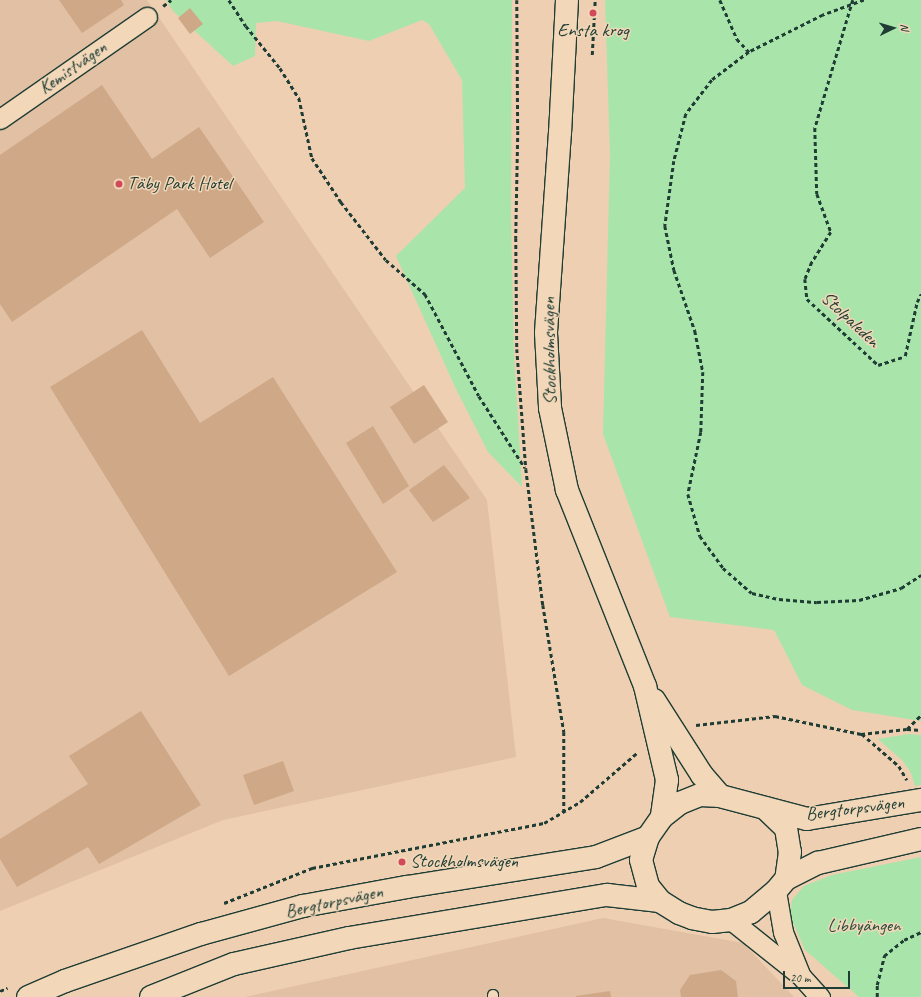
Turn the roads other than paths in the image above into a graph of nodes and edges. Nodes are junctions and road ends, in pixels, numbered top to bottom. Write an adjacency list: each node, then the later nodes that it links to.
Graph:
1 (567, 0): 4 (main road, Stockholmsvägen)
2 (147, 17): 3 (street, Kemistvägen)
3 (0, 119)
4 (645, 686): 5 (main road, Stockholmsvägen); 8 (main road, Stockholmsvägen)
5 (720, 796): 7 (main road); 8 (main road)
6 (921, 800): 7 (main road, Bergtorpsvägen)
7 (765, 808): 11 (main road)
8 (662, 816): 9 (main road)
9 (648, 837): 12 (main road); 15 (main road, Bergtorpsvägen)
10 (921, 839): 11 (main road, Bergtorpsvägen)
11 (781, 885): 13 (main road); 14 (street)
12 (660, 901): 13 (main road); 16 (main road, Bergtorpsvägen)
13 (731, 920): 14 (street)
14 (800, 975): 17 (street)
15 (28, 997)
16 (151, 997)
17 (820, 997)

